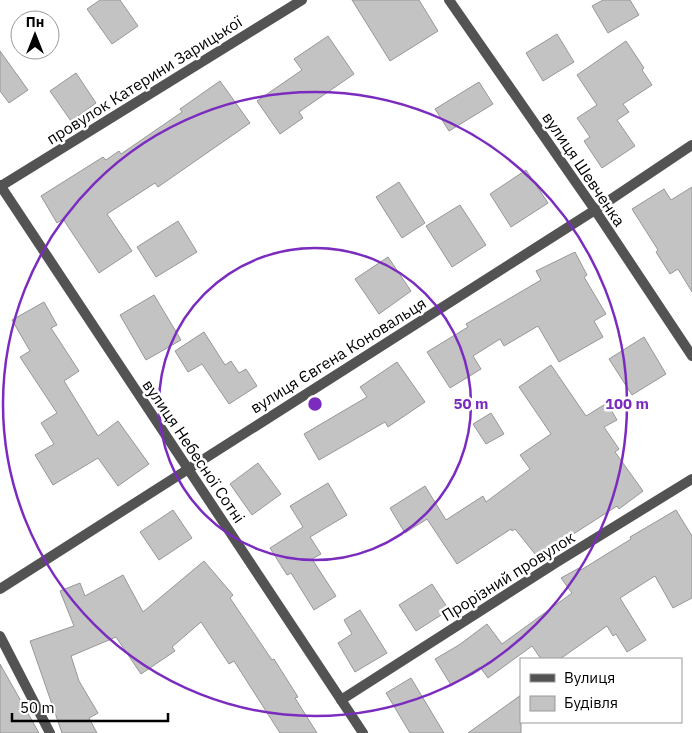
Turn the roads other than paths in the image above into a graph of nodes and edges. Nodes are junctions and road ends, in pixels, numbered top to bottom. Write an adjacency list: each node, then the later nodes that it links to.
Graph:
1 (302, 0): 4 (street, провулок Катерини Зарицької)
2 (449, 0): 5 (street, вулиця Шевченка)
3 (692, 145): 5 (street, вулиця Євгена Коновальця)
4 (0, 186): 7 (street, вулиця Небесної Сотні)
5 (595, 210): 6 (street, вулиця Шевченка); 7 (street, вулиця Євгена Коновальця)
6 (692, 356)
7 (187, 469): 9 (street, вулиця Євгена Коновальця); 11 (street, вулиця Небесної Сотні)
8 (692, 479): 11 (street, Прорізний провулок)
9 (0, 589)
10 (0, 636): 12 (street)
11 (341, 700): 13 (street, вулиця Небесної Сотні)
12 (50, 733)
13 (363, 733)

